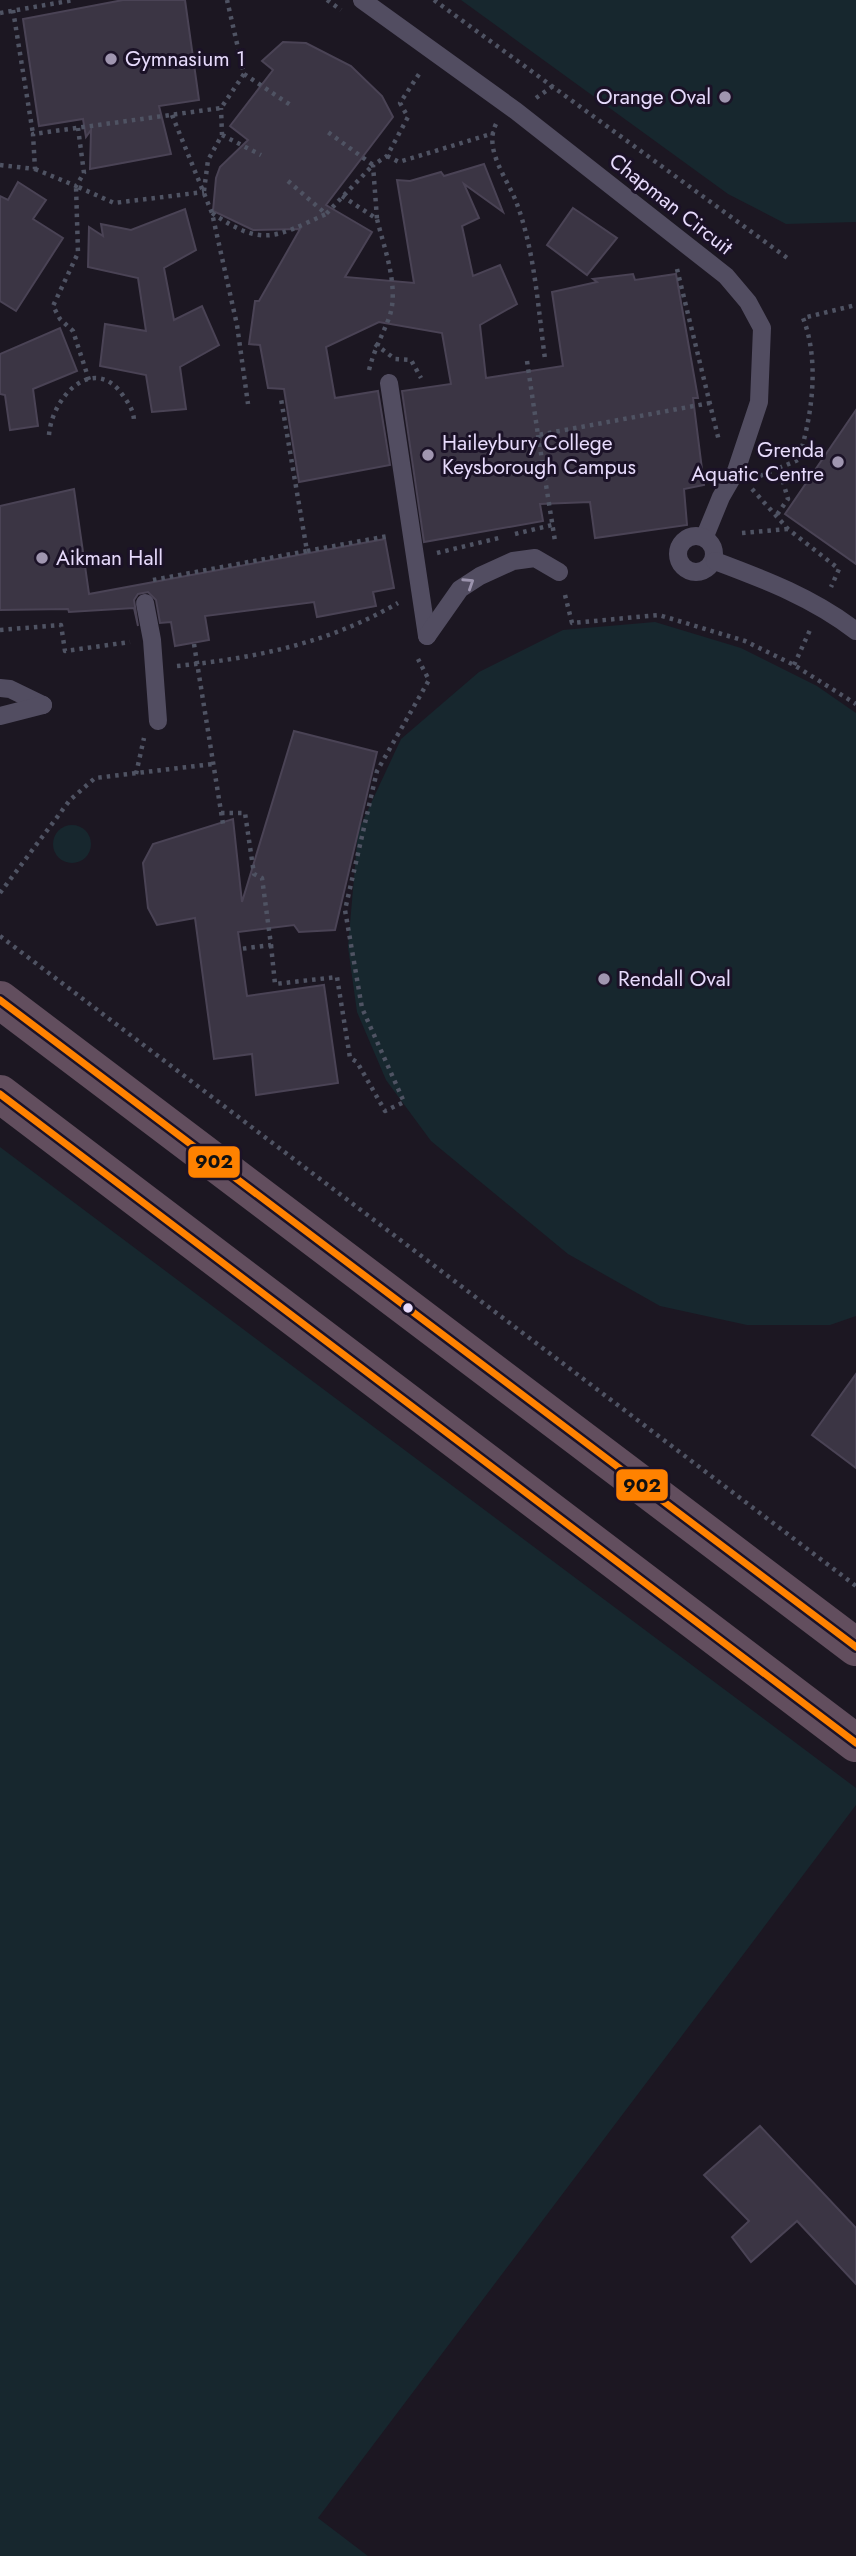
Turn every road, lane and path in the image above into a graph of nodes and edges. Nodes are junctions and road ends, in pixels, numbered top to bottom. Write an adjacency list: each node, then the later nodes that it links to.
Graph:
1 (74, 0): 5 (path)
2 (227, 0): 8 (path)
3 (362, 0): 12 (lane, Chapman Circuit)
4 (434, 0): 9 (path)
5 (13, 10): 6 (path); 17 (path)
6 (0, 13)
7 (421, 71): 20 (path)
8 (244, 74): 10 (path); 11 (path)
9 (553, 86): 12 (path); 31 (path)
10 (292, 106)
11 (221, 108): 13 (path); 18 (path)
12 (516, 111): 16 (path); 54 (lane, Chapman Circuit)
13 (172, 115): 14 (path); 26 (path)
14 (78, 128): 17 (path); 25 (path)
15 (325, 130): 22 (path)
16 (494, 133): 20 (path); 34 (path)
17 (33, 134): 23 (path)
18 (222, 135): 19 (path); 26 (path)
19 (261, 155)
20 (387, 156): 22 (path)
21 (0, 165): 23 (path)
22 (373, 165): 27 (path); 30 (path)
23 (35, 169): 25 (path)
24 (288, 181): 29 (path)
25 (76, 186): 26 (path); 37 (path)
26 (204, 192): 28 (path)
27 (342, 197): 29 (path); 30 (path)
28 (212, 212): 29 (path); 41 (path)
29 (326, 214)
30 (377, 219): 36 (path)
31 (790, 260)
32 (684, 267): 40 (path)
33 (856, 305): 46 (path)
34 (545, 359)
35 (527, 361): 44 (path)
36 (368, 378)
37 (89, 380): 42 (path); 43 (path)
38 (388, 383): 56 (lane)
39 (281, 399): 55 (path)
40 (710, 403): 44 (path); 45 (path)
41 (248, 404)
42 (134, 422)
43 (49, 435)
44 (538, 435): 50 (path)
45 (721, 447)
46 (779, 468): 47 (path); 49 (path)
47 (752, 477)
48 (750, 487): 49 (path)
49 (776, 516): 51 (path)
50 (552, 525): 56 (path); 58 (path)
51 (788, 529): 52 (path); 60 (path)
52 (742, 533)
53 (393, 536): 55 (path)
54 (705, 536): 57 (lane); 57 (lane)
55 (307, 551): 59 (path)
56 (415, 558): 58 (lane, one-way to 58)
57 (715, 561): 65 (lane)
58 (559, 572): 70 (path)
59 (142, 582)
60 (830, 589)
61 (145, 603): 66 (lane)
62 (405, 611): 69 (path)
63 (814, 623): 70 (path)
64 (0, 630): 66 (path)
65 (856, 632)
66 (152, 640): 71 (lane)
67 (194, 645): 69 (path)
68 (412, 647): 81 (path)
69 (197, 664): 71 (path); 76 (path)
70 (794, 665): 73 (path)
71 (153, 666): 75 (lane)
72 (0, 688): 74 (lane)
73 (856, 704)
74 (0, 716)
75 (158, 721)
76 (213, 764): 77 (path); 79 (path)
77 (221, 813): 78 (path); 81 (path)
78 (223, 824)
79 (0, 893)
80 (0, 936): 85 (path)
81 (271, 945): 82 (path)
82 (240, 949)
83 (0, 1000): 86 (highway)
84 (0, 1094): 87 (highway)
85 (856, 1586)
86 (856, 1647)
87 (856, 1743)

